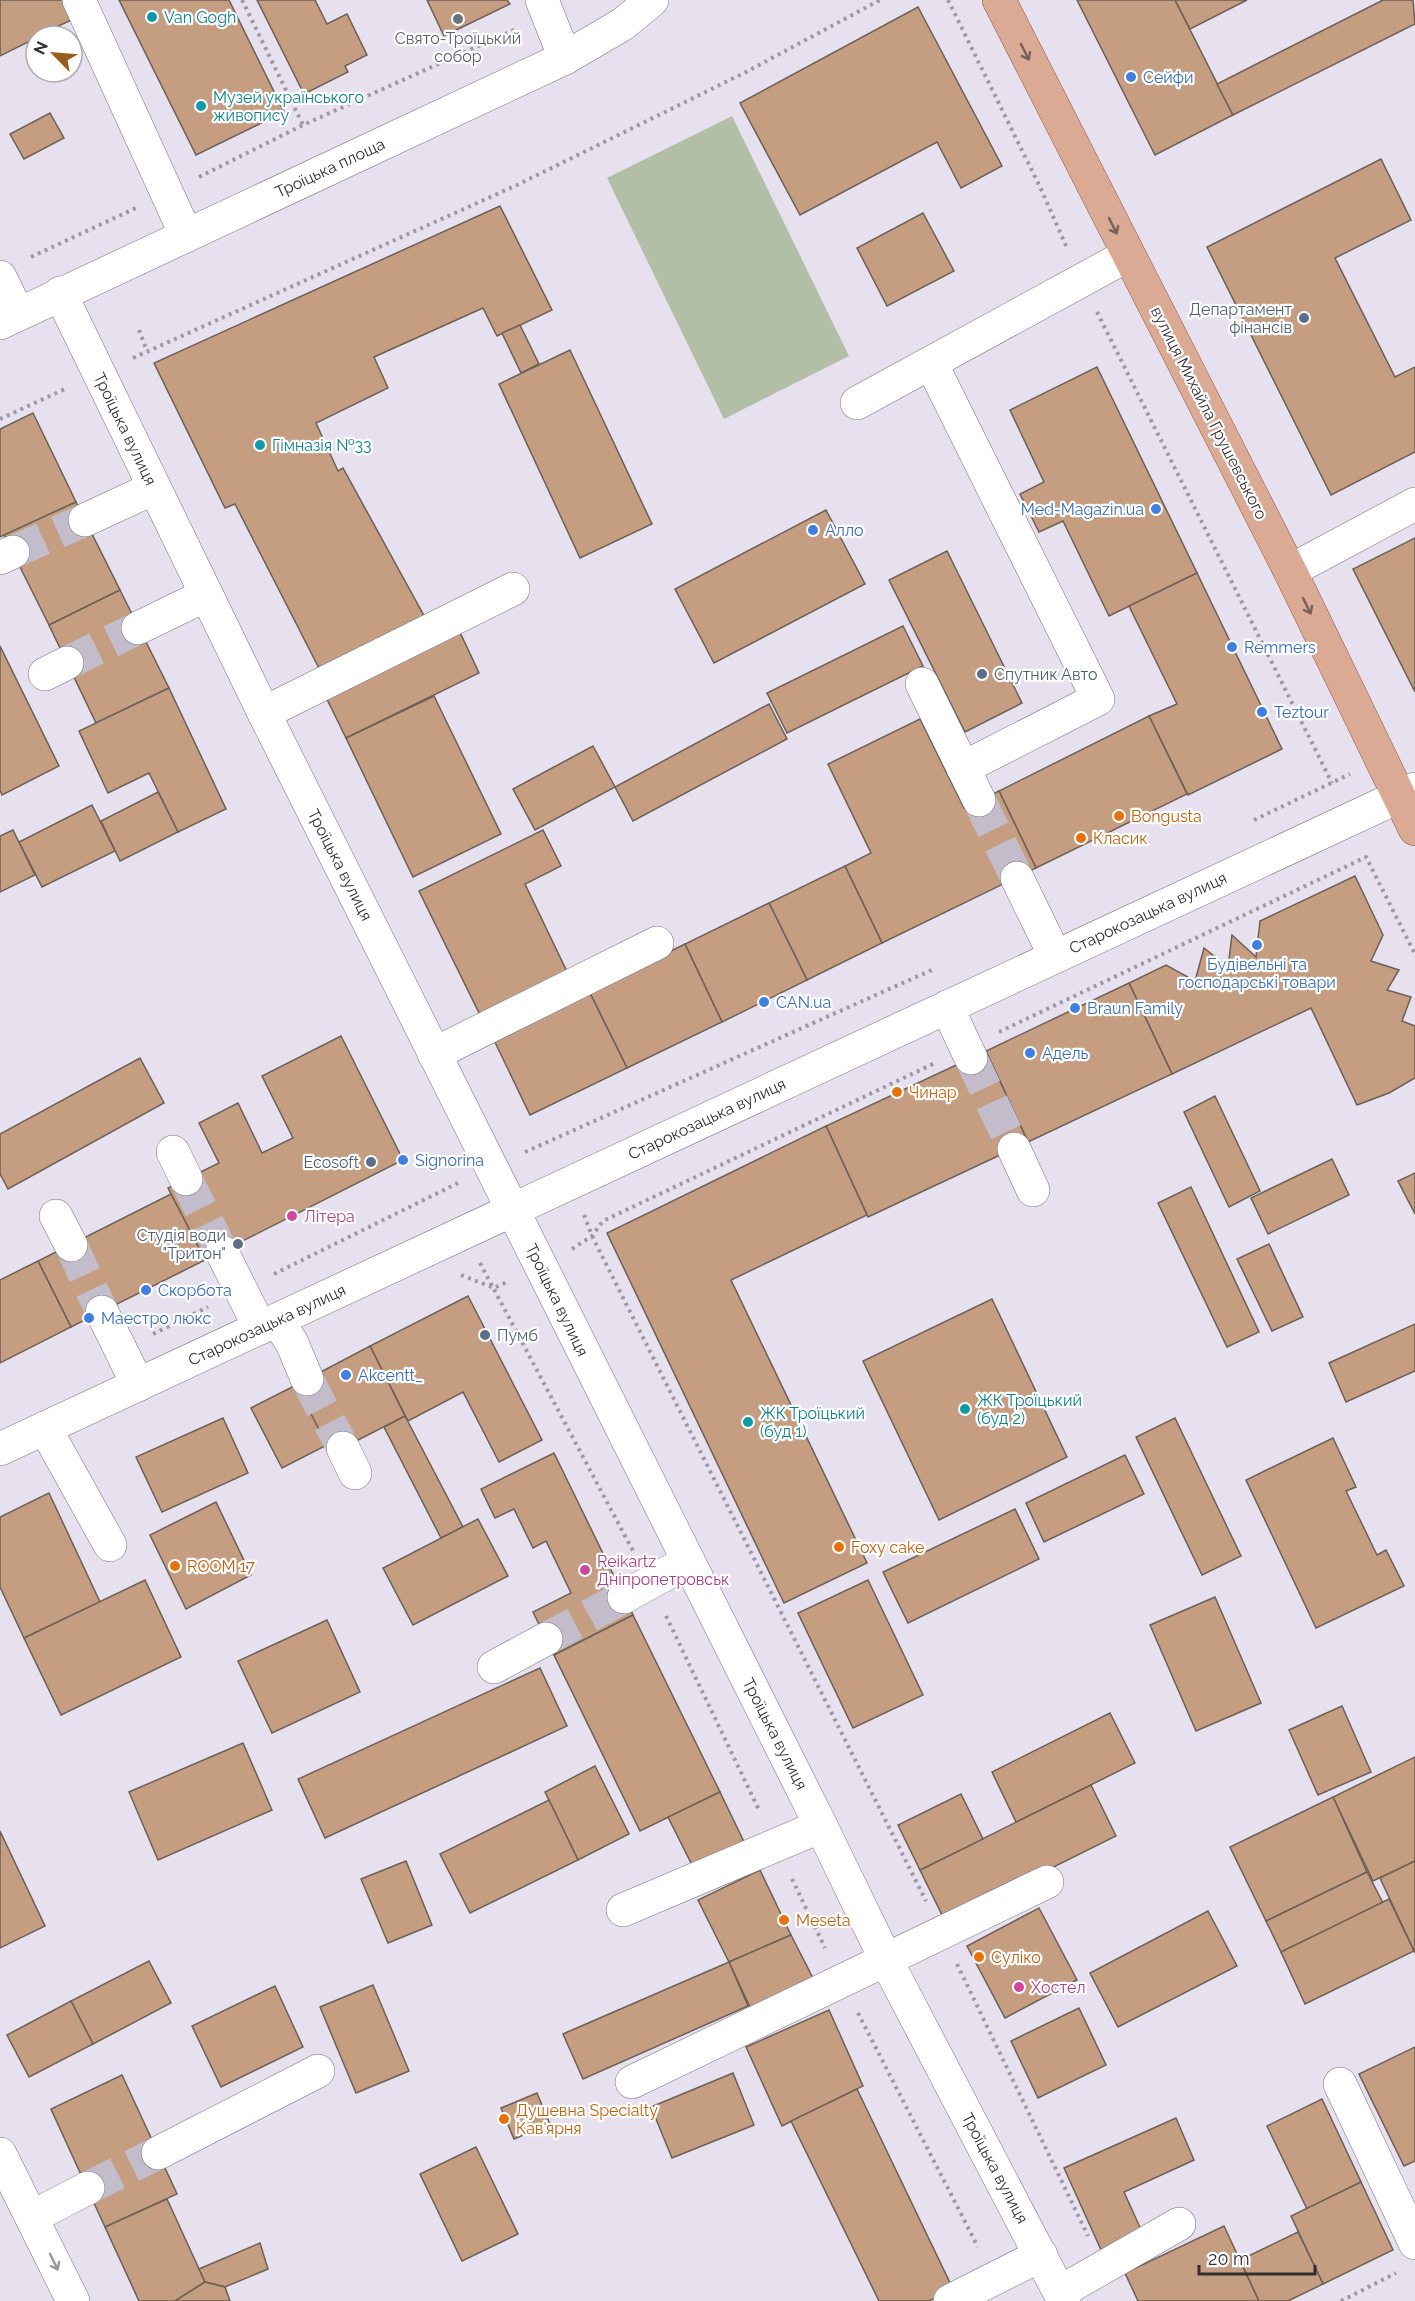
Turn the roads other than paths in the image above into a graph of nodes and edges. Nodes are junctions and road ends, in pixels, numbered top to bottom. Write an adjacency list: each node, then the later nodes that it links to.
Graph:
1 (79, 0): 6 (street)
2 (651, 0): 5 (street, Троїцька площа)
3 (999, 0): 7 (main road, вулиця Михайла Грушевського, one-way to 7)
4 (545, 7): 5 (street)
5 (565, 58): 6 (street, Троїцька площа)
6 (186, 235): 9 (street, Троїцька площа)
7 (1128, 255): 11 (street); 16 (main road, вулиця Михайла Грушевського)
8 (11, 269): 10 (street)
9 (60, 293): 10 (street, Троїцька площа); 13 (street, Троїцька вулиця)
10 (9, 319)
11 (931, 363): 12 (street); 22 (street)
12 (857, 403)
13 (154, 488): 15 (street); 18 (street, Троїцька вулиця)
14 (1415, 504): 16 (street)
15 (85, 520)
16 (1290, 571): 23 (main road, вулиця Михайла Грушевського, one-way to 23)
17 (513, 589): 21 (street)
18 (206, 595): 19 (street); 21 (street, Троїцька вулиця)
19 (138, 628)
20 (922, 684): 22 (street)
21 (264, 713): 31 (street, Троїцька вулиця)
22 (963, 768): 24 (street)
23 (1407, 792): 25 (main road, вулиця Михайла Грушевського); 28 (street, Старокозацька вулиця)
24 (979, 800)
25 (1415, 829)
26 (1017, 878): 28 (street)
27 (657, 942): 31 (street)
28 (1054, 956): 29 (street, Старокозацька вулиця)
29 (947, 1007): 30 (street); 34 (street, Старокозацька вулиця)
30 (969, 1053)
31 (435, 1054): 34 (street, Троїцька вулиця)
32 (1014, 1149): 33 (street)
33 (1033, 1190)
34 (513, 1210): 39 (street, Старокозацька вулиця); 45 (street, Троїцька вулиця)
35 (56, 1216): 36 (street)
36 (71, 1245)
37 (222, 1252): 39 (street)
38 (102, 1311): 41 (street)
39 (268, 1324): 40 (street); 41 (street, Старокозацька вулиця)
40 (307, 1379)
41 (138, 1385): 42 (street, Старокозацька вулиця)
42 (45, 1428): 43 (street, Старокозацька вулиця); 44 (street)
43 (0, 1449)
44 (110, 1545)
45 (687, 1562): 46 (street); 49 (street, Троїцька вулиця)
46 (637, 1590)
47 (546, 1639): 48 (street)
48 (494, 1666)
49 (821, 1826): 51 (street); 52 (street, Троїцька вулиця)
50 (1047, 1882): 52 (street)
51 (623, 1910)
52 (886, 1960): 54 (street); 61 (street, Троїцька вулиця)
53 (318, 2071): 56 (street)
54 (632, 2082)
55 (1340, 2084): 62 (street)
56 (158, 2153)
57 (0, 2154): 59 (street)
58 (88, 2188): 59 (street)
59 (32, 2217): 64 (street, one-way to 64)
60 (1179, 2224): 63 (street)
61 (1041, 2255): 63 (street, Троїцька вулиця); 65 (street)
62 (1410, 2256)
63 (1062, 2296)
64 (73, 2301)
65 (951, 2301)

